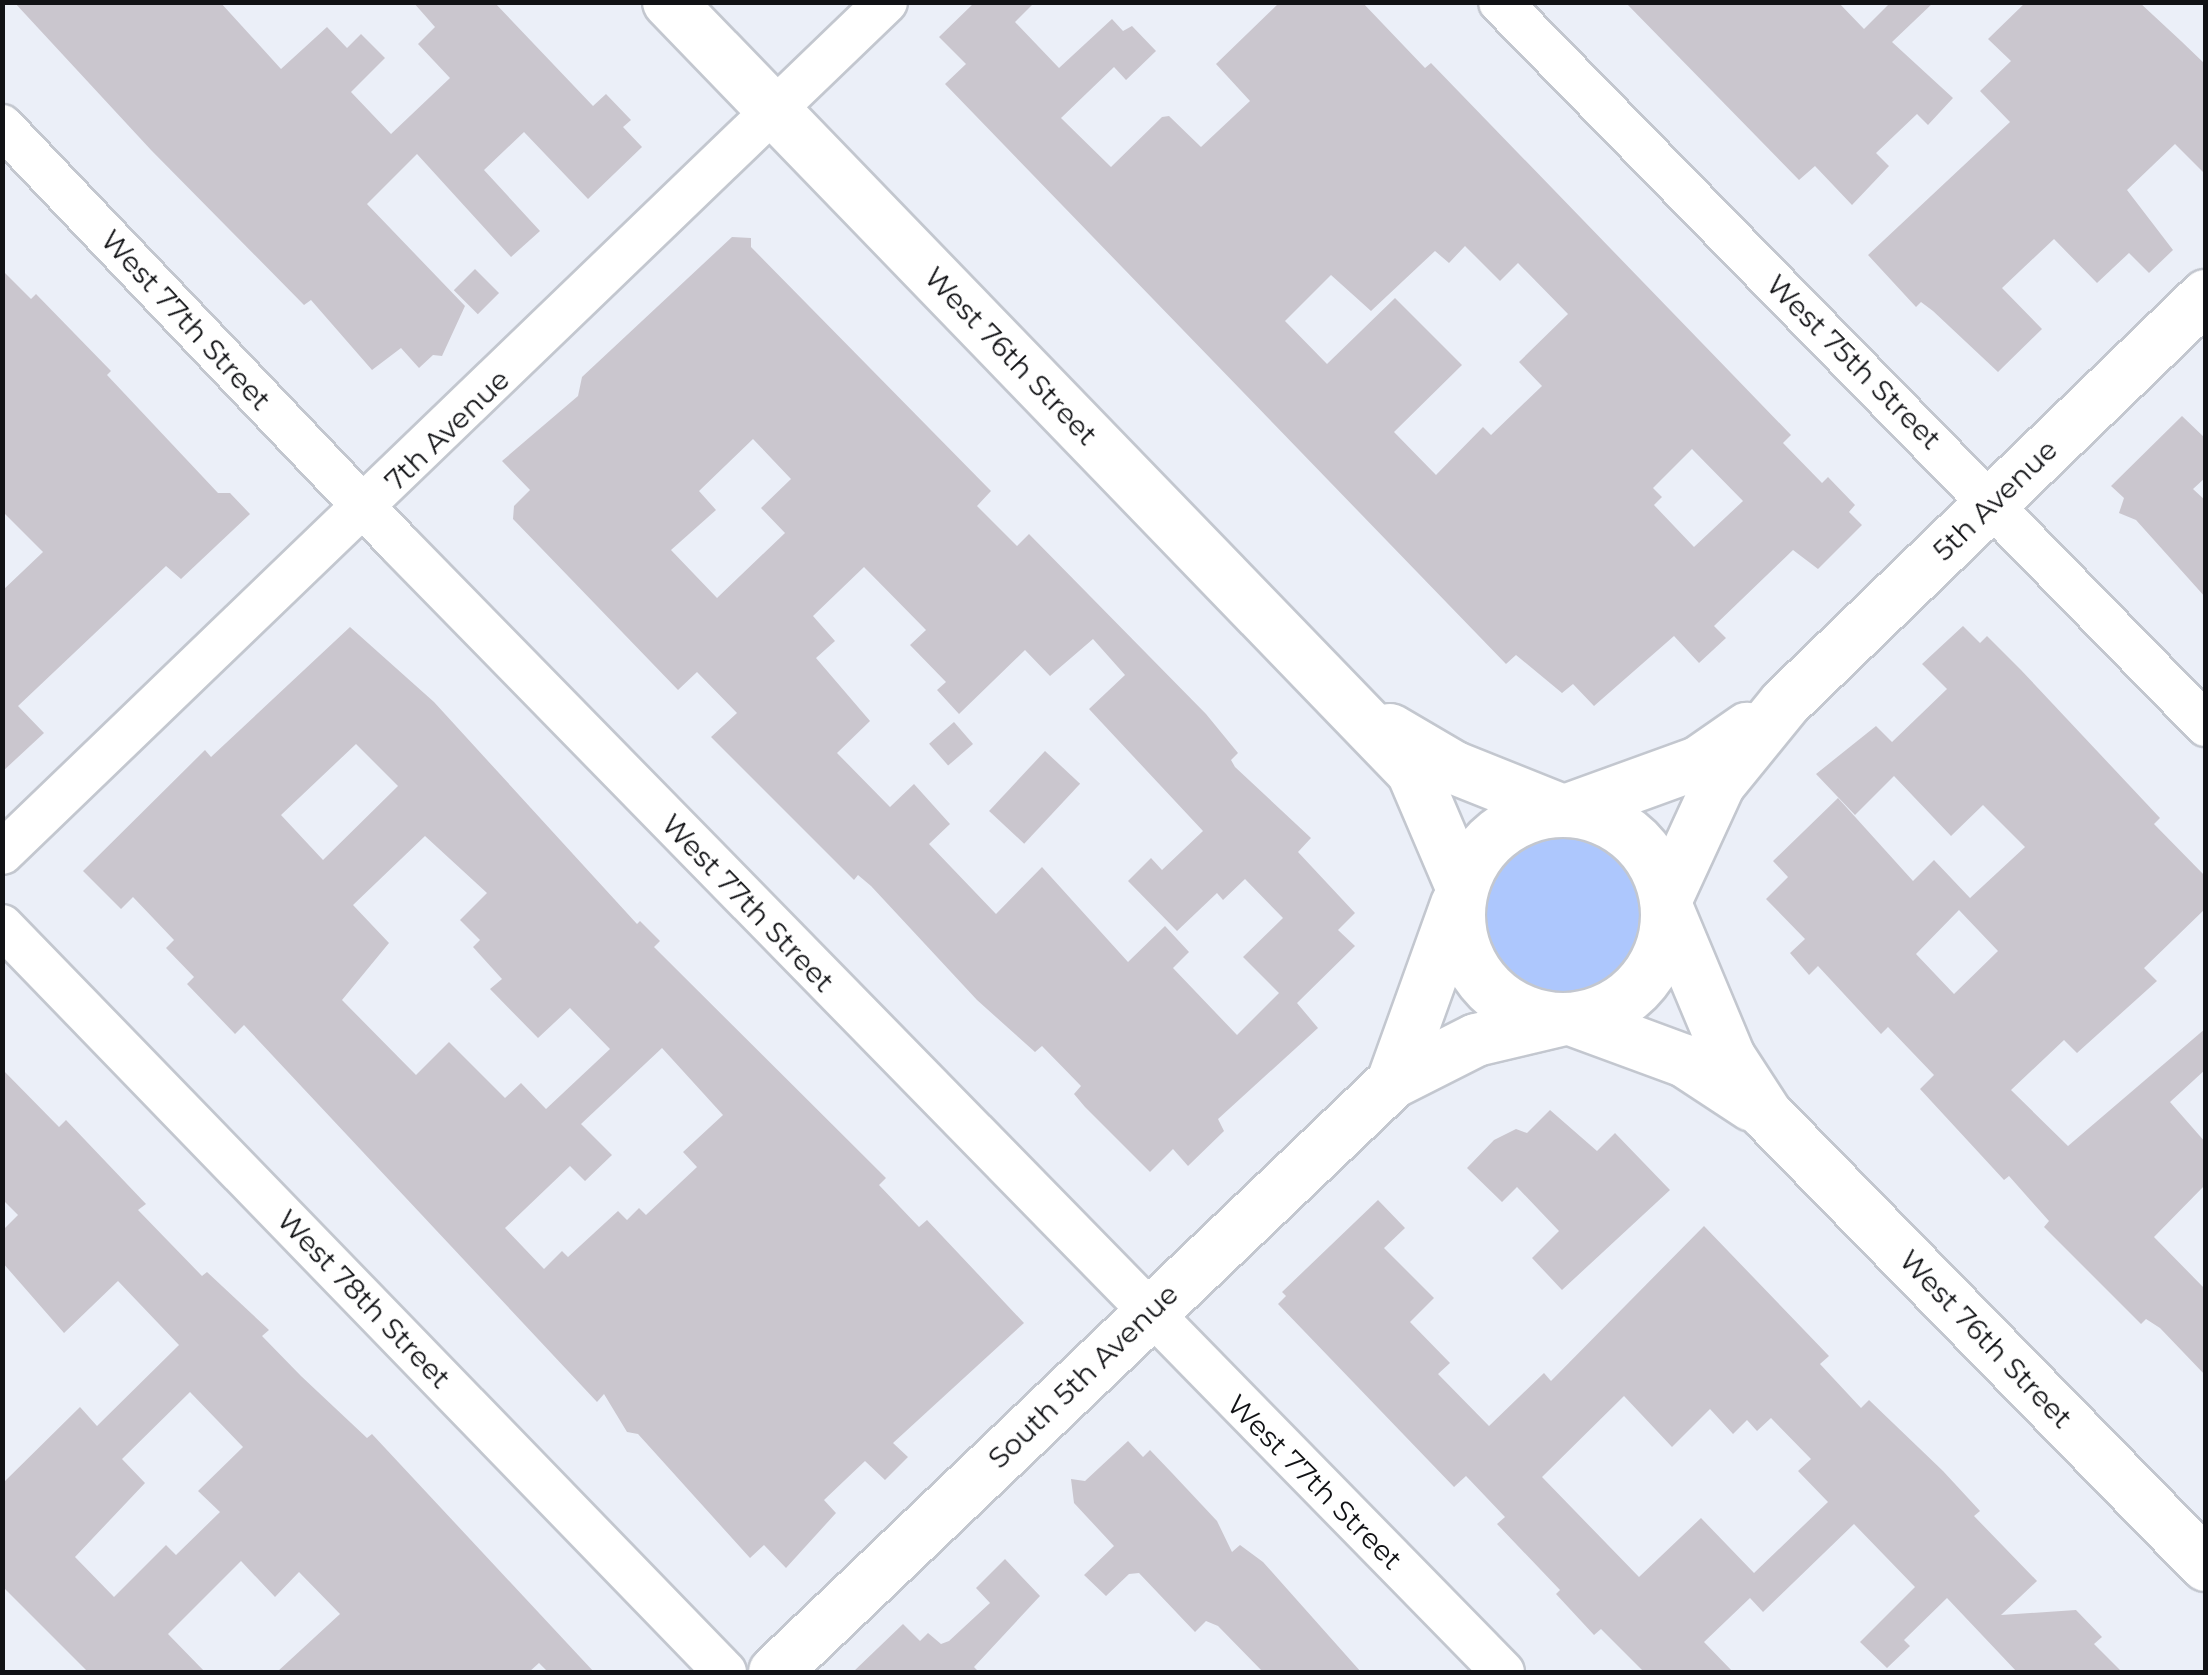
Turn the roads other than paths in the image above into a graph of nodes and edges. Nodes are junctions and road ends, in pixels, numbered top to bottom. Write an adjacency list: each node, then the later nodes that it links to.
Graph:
1 (669, 2): 4 (street, West 76th Street)
2 (886, 2): 4 (street, 7th Avenue)
3 (1500, 2): 7 (street, West 75th Street)
4 (773, 112): 8 (street, 7th Avenue); 10 (street, West 76th Street)
5 (2, 126): 8 (street, West 77th Street)
6 (2206, 296): 7 (street, 5th Avenue)
7 (1992, 503): 9 (street, 5th Avenue); 11 (street, West 75th Street)
8 (365, 510): 13 (street, 7th Avenue); 20 (street, West 77th Street)
9 (1785, 703): 12 (street, 5th Avenue); 15 (street, 5th Avenue)
10 (1354, 709): 12 (street, West 76th Street); 14 (street, West 76th Street)
11 (2206, 724)
12 (1564, 810): 14 (street); 15 (street)
13 (2, 854)
14 (1461, 890): 17 (street); 18 (street, South 5th Avenue)
15 (1667, 904): 17 (street); 19 (street, West 76th Street)
16 (2, 926): 22 (street, West 78th Street)
17 (1568, 1019): 18 (street, South 5th Avenue); 19 (street, West 76th Street)
18 (1393, 1082): 20 (street, South 5th Avenue)
19 (1766, 1114): 21 (street, West 76th Street)
20 (1148, 1313): 23 (street, South 5th Avenue); 24 (street, West 77th Street)
21 (2206, 1565)
22 (725, 1672)
23 (775, 1672)
24 (1502, 1672)

